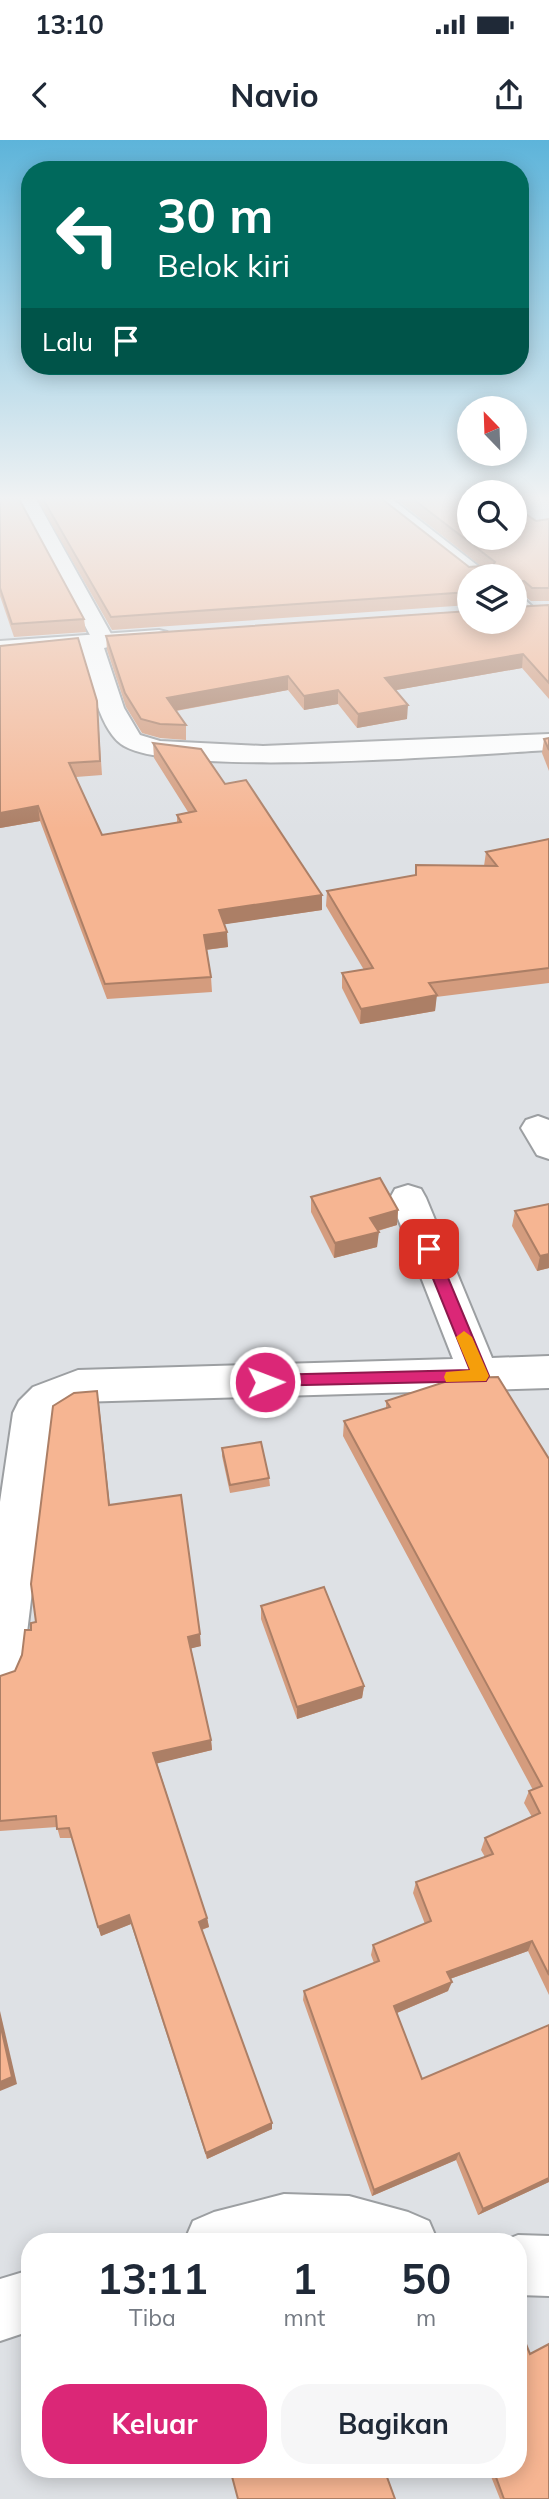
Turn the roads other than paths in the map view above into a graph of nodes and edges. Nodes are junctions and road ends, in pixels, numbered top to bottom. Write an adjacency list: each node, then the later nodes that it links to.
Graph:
1 (81, 609): 3 (main road)
2 (185, 636): 3 (main road)
3 (97, 642): 4 (main road); 5 (main road)
4 (0, 648)
5 (549, 742)
6 (408, 1198): 8 (main road)
7 (549, 1373): 8 (main road)
8 (480, 1376): 9 (main road)
9 (0, 1666)
10 (249, 2233): 11 (main road)
11 (375, 2233)
12 (527, 2265): 13 (main road)
13 (549, 2266)
14 (21, 2303): 15 (main road)
15 (0, 2310)

